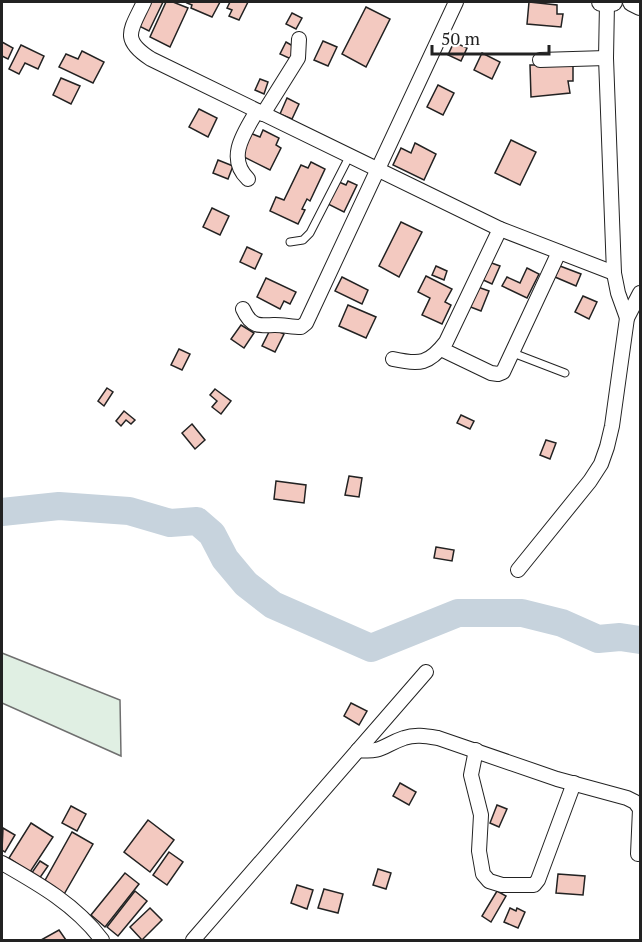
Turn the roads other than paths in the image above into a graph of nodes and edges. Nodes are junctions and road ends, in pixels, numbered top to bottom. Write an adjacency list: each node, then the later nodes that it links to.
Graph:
1 (144, 2): 9 (street)
2 (456, 2): 11 (street)
3 (607, 2): 7 (street)
4 (632, 2): 5 (street)
5 (640, 6)
6 (299, 39): 9 (street)
7 (606, 58): 8 (street); 16 (street)
8 (540, 60)
9 (260, 113): 10 (street); 12 (street)
10 (349, 157): 11 (street); 14 (lane)
11 (377, 170): 13 (street); 18 (street)
12 (248, 179)
13 (500, 229): 15 (street); 20 (street)
14 (290, 242)
15 (559, 252): 16 (street); 21 (street)
16 (614, 273): 19 (street)
17 (640, 297): 19 (street)
18 (243, 309)
19 (627, 318): 24 (street)
20 (441, 349): 21 (street); 22 (street)
21 (513, 353): 23 (lane)
22 (393, 359)
23 (565, 373)
24 (518, 570)
25 (426, 672): 26 (street)
26 (358, 750): 27 (street); 32 (street)
27 (476, 750): 28 (street); 28 (street)
28 (574, 783): 29 (street)
29 (638, 854)
30 (2, 863): 31 (street)
31 (102, 940)
32 (193, 940)

